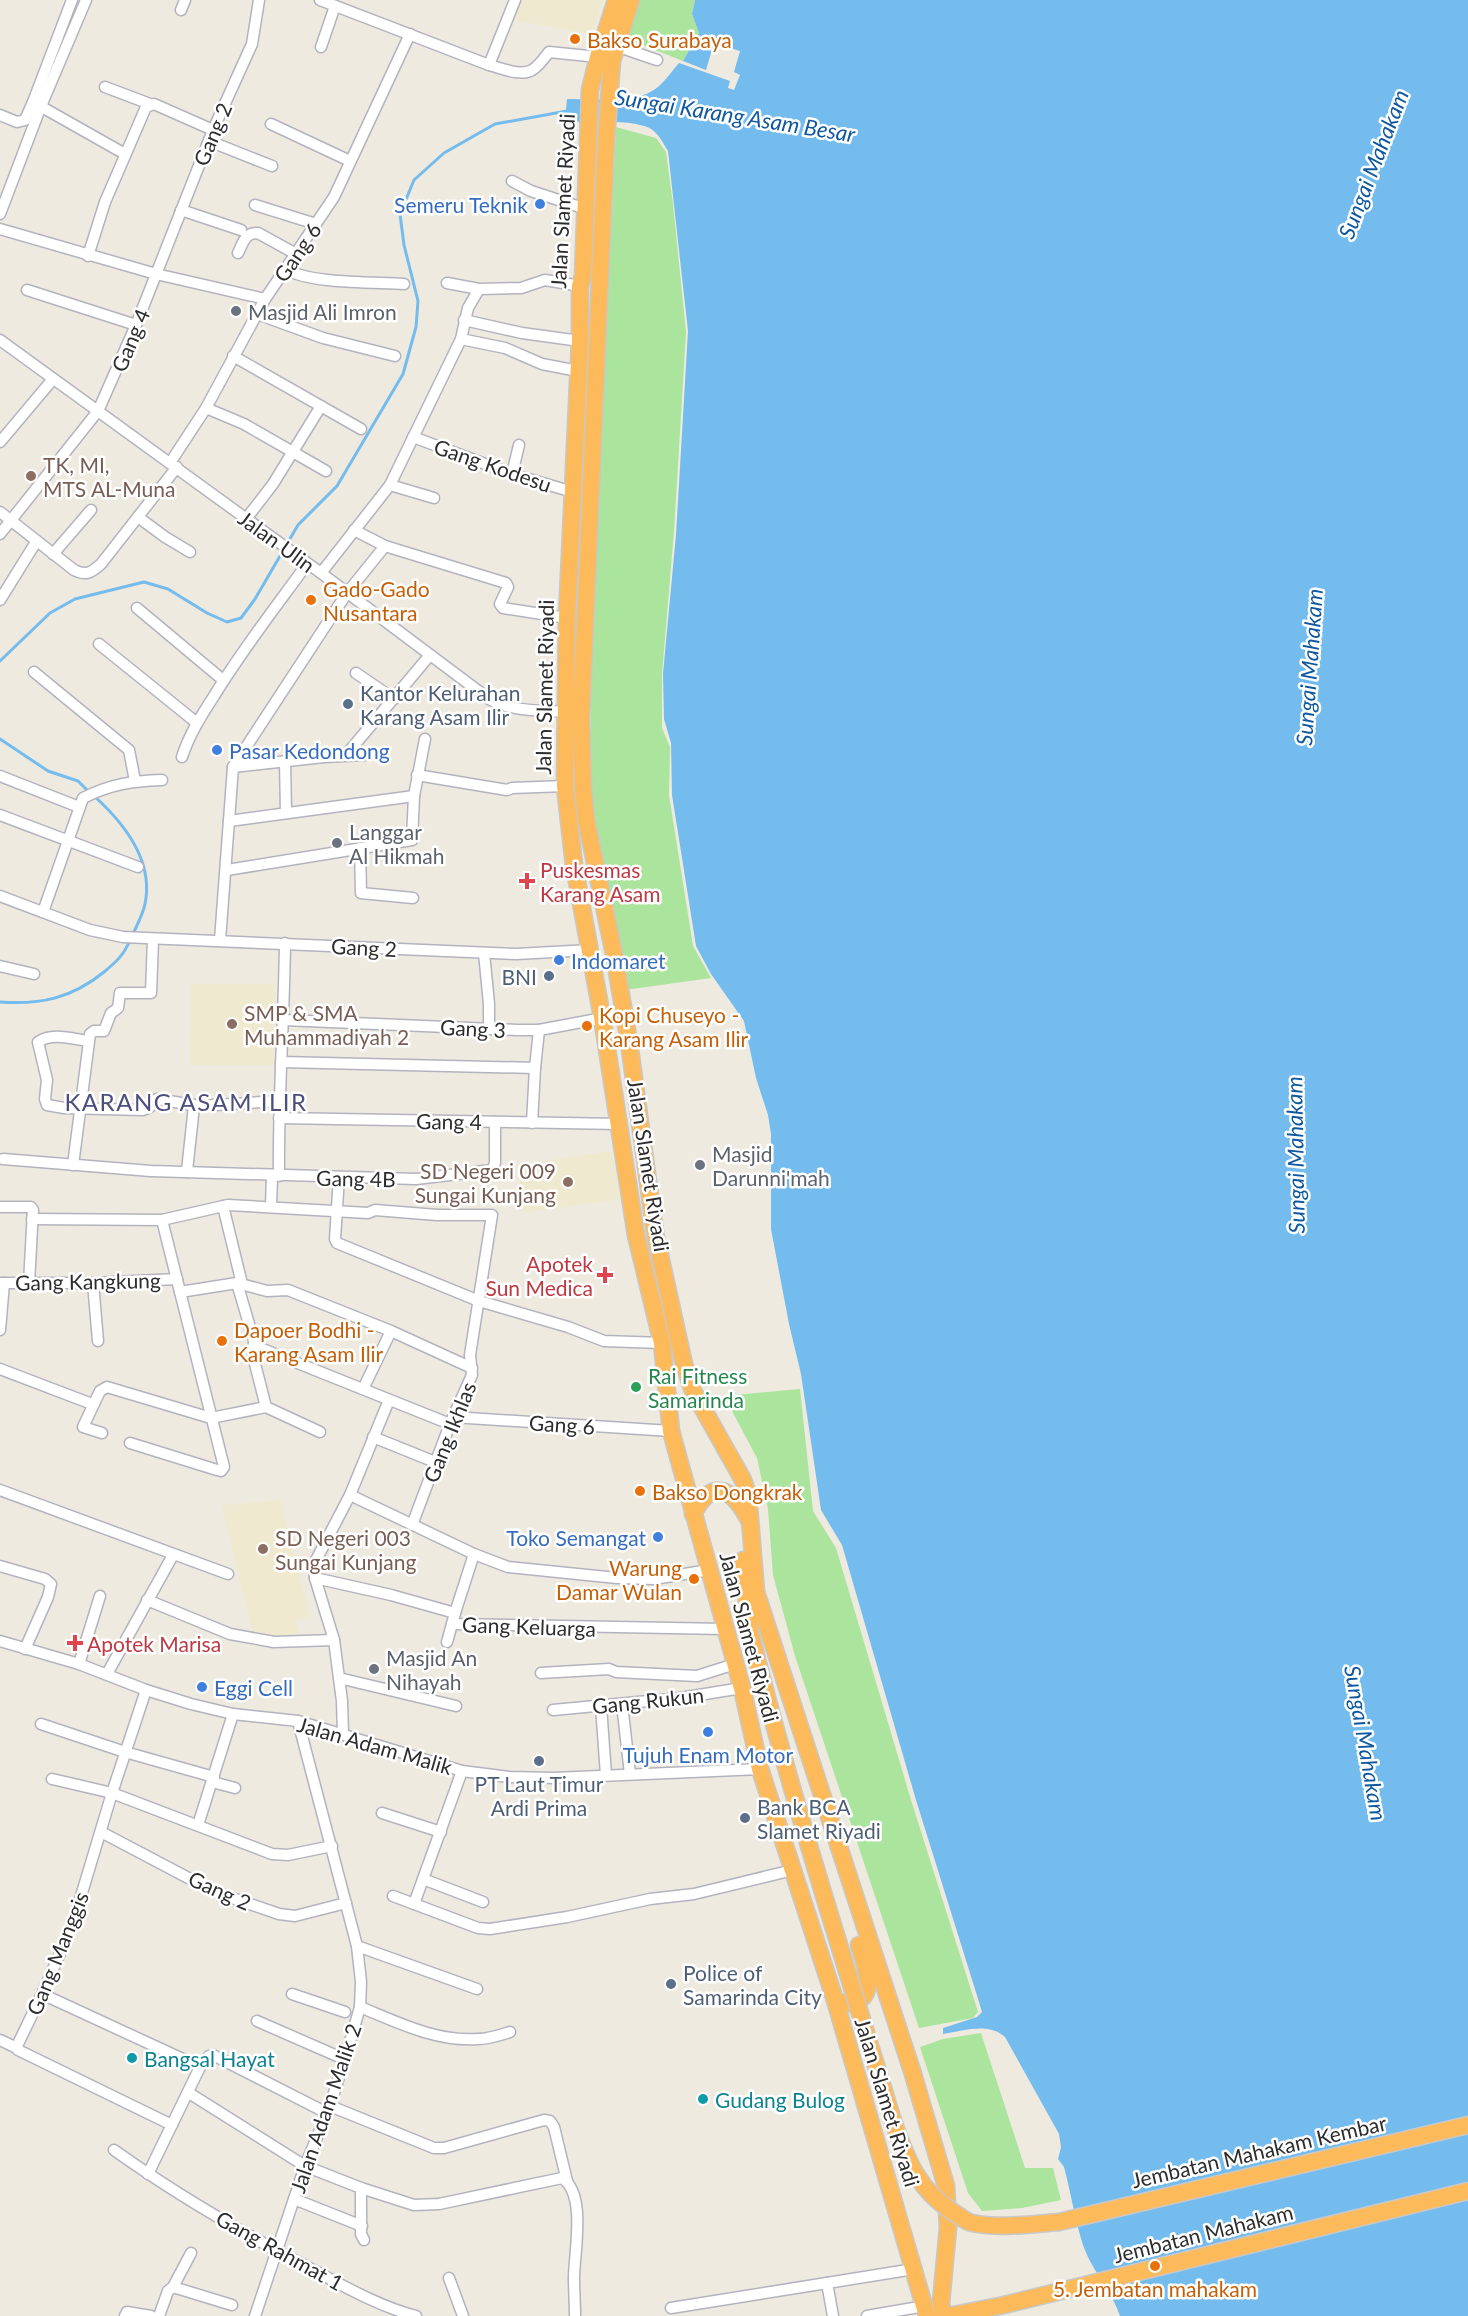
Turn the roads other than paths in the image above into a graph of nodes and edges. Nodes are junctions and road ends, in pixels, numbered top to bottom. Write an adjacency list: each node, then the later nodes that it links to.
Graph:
1 (72, 0): 16 (street)
2 (86, 0): 16 (street)
3 (259, 0): 20 (street, Gang 2)
4 (320, 0): 8 (street)
5 (515, 0): 14 (street)
6 (615, 0): 12 (highway, Jalan Slamet Riyadi)
7 (631, 0): 10 (highway, Jalan Slamet Riyadi)
8 (335, 6): 9 (street); 11 (street)
9 (410, 34): 14 (street); 22 (street, Gang 6)
10 (616, 46): 13 (street); 81 (highway, Jalan Slamet Riyadi)
11 (321, 47)
12 (597, 57): 14 (street); 26 (highway, Jalan Slamet Riyadi)
13 (657, 60)
14 (489, 65)
15 (105, 87): 17 (street)
16 (37, 104): 18 (street); 21 (street); 28 (street)
17 (150, 104): 20 (street); 21 (street)
18 (0, 115)
19 (271, 124): 22 (street)
20 (211, 135): 23 (street); 27 (street, Gang 2)
21 (125, 154): 34 (street)
22 (350, 161): 29 (street, Gang 6)
23 (272, 166)
24 (512, 181): 26 (street)
25 (255, 205): 29 (street)
26 (586, 209): 39 (highway, Jalan Slamet Riyadi)
27 (181, 210): 31 (street); 36 (street, Gang 2)
28 (0, 214)
29 (316, 224): 33 (street, Gang 6)
30 (0, 229): 34 (street)
31 (241, 230)
32 (238, 253): 33 (street)
33 (296, 254): 35 (street, Gang 6)
34 (88, 256): 36 (street)
35 (286, 269): 38 (street); 42 (street, Gang 6)
36 (157, 270): 42 (street); 45 (street, Gang 4)
37 (447, 283): 40 (street)
38 (404, 284)
39 (580, 286): 40 (street); 48 (highway, Jalan Slamet Riyadi)
40 (479, 289): 44 (street)
41 (27, 290): 45 (street)
42 (265, 299): 43 (street, Gang 6)
43 (257, 314): 49 (street, Gang 6); 50 (street)
44 (464, 320): 46 (street); 48 (street)
45 (136, 325): 55 (street, Gang 4)
46 (461, 339): 51 (street); 57 (street)
47 (0, 340): 52 (street, Jalan Ulin)
48 (580, 341): 51 (highway, Jalan Slamet Riyadi)
49 (233, 356): 53 (street); 54 (street, Gang 6)
50 (396, 356)
51 (578, 371): 65 (highway, Jalan Slamet Riyadi)
52 (53, 379): 55 (street, Jalan Ulin); 58 (street)
53 (321, 406): 56 (street); 60 (street)
54 (206, 408): 60 (street); 61 (street, Gang 6)
55 (98, 411): 61 (street, Jalan Ulin); 71 (street, Gang 4)
56 (361, 429)
57 (413, 437): 63 (street, Gang Kodesu); 64 (street)
58 (1, 440)
59 (519, 445): 63 (street)
60 (293, 453): 62 (street); 70 (street)
61 (173, 465): 69 (street, Gang 6); 70 (street, Jalan Ulin)
62 (326, 471)
63 (512, 474): 65 (street, Gang Kodesu)
64 (390, 484): 66 (street); 72 (street)
65 (573, 492): 80 (highway, Jalan Slamet Riyadi)
66 (434, 498)
67 (91, 510): 77 (street)
68 (0, 512): 71 (street)
69 (138, 517): 76 (street); 77 (street, Gang 6)
70 (246, 519): 78 (street, Jalan Ulin)
71 (11, 520): 73 (street, Gang 4); 74 (street)
72 (354, 530): 75 (street); 79 (street)
73 (0, 534)
74 (36, 542): 77 (street); 83 (street)
75 (385, 546): 82 (street); 85 (street)
76 (190, 552)
77 (53, 554)
78 (307, 564): 79 (street, Jalan Ulin); 90 (street)
79 (321, 573): 82 (street, Jalan Ulin)
80 (568, 579): 81 (highway); 85 (highway, Jalan Slamet Riyadi)
81 (586, 579): 124 (highway, Jalan Slamet Riyadi)
82 (347, 593): 87 (street, Jalan Ulin); 99 (street)
83 (0, 600)
84 (137, 608): 90 (street)
85 (567, 618): 92 (highway, Jalan Slamet Riyadi)
86 (99, 644): 93 (street)
87 (430, 655): 91 (street); 92 (street, Jalan Ulin)
88 (34, 672): 103 (street)
89 (356, 673): 91 (street)
90 (223, 680): 93 (street)
91 (394, 699): 95 (street)
92 (565, 712): 104 (highway, Jalan Slamet Riyadi)
93 (197, 723): 97 (street)
94 (425, 739): 100 (street)
95 (346, 755): 96 (street); 98 (street)
96 (365, 755)
97 (182, 758)
98 (285, 761): 99 (street); 107 (street)
99 (233, 768): 109 (street)
100 (417, 775): 104 (street); 105 (street)
101 (0, 776): 106 (street)
102 (162, 780): 103 (street)
103 (135, 781): 106 (street)
104 (565, 786): 120 (highway, Jalan Slamet Riyadi)
105 (414, 796): 107 (street); 111 (street)
106 (81, 803): 110 (street)
107 (286, 813): 109 (street)
108 (0, 815): 110 (street)
109 (229, 820): 113 (street)
110 (68, 842): 112 (street); 116 (street)
111 (360, 848): 113 (street); 115 (street)
112 (138, 867)
113 (227, 870): 118 (street)
114 (0, 897): 116 (street, Gang 2)
115 (413, 898)
116 (43, 912): 117 (street, Gang 2)
117 (153, 939): 118 (street, Gang 2); 129 (street)
118 (220, 940): 119 (street, Gang 2)
119 (285, 943): 121 (street, Gang 2); 126 (street)
120 (590, 950): 121 (street, Gang 2); 125 (highway, Jalan Slamet Riyadi)
121 (484, 953): 127 (street)
122 (0, 966): 123 (street)
123 (34, 974)
124 (624, 1014): 125 (street, Gang 3); 130 (highway, Jalan Slamet Riyadi)
125 (602, 1017): 128 (street, Gang 3); 131 (highway, Jalan Slamet Riyadi)
126 (284, 1020): 127 (street, Gang 3); 132 (street)
127 (489, 1029): 128 (street, Gang 3)
128 (538, 1030): 133 (street)
129 (88, 1041): 136 (street); 136 (street)
130 (629, 1042): 131 (highway); 181 (highway, Jalan Slamet Riyadi)
131 (606, 1043): 140 (highway, Jalan Slamet Riyadi)
132 (282, 1062): 133 (street); 134 (street)
133 (535, 1068): 139 (street)
134 (279, 1101): 135 (street); 137 (street)
135 (194, 1105): 136 (street); 143 (street)
136 (80, 1108): 142 (street)
137 (279, 1118): 138 (street, Gang 4); 144 (street)
138 (495, 1122): 139 (street, Gang 4); 145 (street, Gang 4B)
139 (532, 1123): 140 (street, Gang 4)
140 (620, 1124): 162 (highway, Jalan Slamet Riyadi)
141 (3, 1159): 142 (street, Gang 4B)
142 (73, 1165): 143 (street, Gang 4B)
143 (187, 1172): 144 (street, Gang 4B)
144 (275, 1175): 145 (street, Gang 4B); 147 (street)
145 (339, 1177): 149 (street)
146 (224, 1206): 147 (street); 151 (street); 156 (street)
147 (271, 1206): 149 (street)
148 (0, 1207): 150 (street)
149 (338, 1211): 158 (street); 158 (street, Gang Ikhlas)
150 (32, 1219): 151 (street); 154 (street)
151 (162, 1220): 152 (street)
152 (177, 1279): 155 (street, Gang Kangkung); 157 (street)
153 (2, 1282): 154 (street, Gang Kangkung); 159 (street)
154 (29, 1283): 155 (street, Gang Kangkung)
155 (93, 1283): 161 (street)
156 (240, 1284): 157 (street); 160 (street); 163 (street)
157 (180, 1292): 170 (street)
158 (479, 1301): 162 (street); 164 (street, Gang Ikhlas)
159 (0, 1330)
160 (391, 1331): 164 (street); 166 (street)
161 (98, 1341)
162 (662, 1343): 172 (highway, Jalan Slamet Riyadi)
163 (255, 1346): 166 (street, Gang 6); 169 (street)
164 (472, 1368): 171 (street, Gang Ikhlas)
165 (0, 1370): 168 (street)
166 (363, 1389): 167 (street, Gang 6)
167 (388, 1400): 171 (street, Gang 6); 175 (street)
168 (92, 1404): 170 (street); 174 (street)
169 (267, 1407): 170 (street); 173 (street)
170 (211, 1418): 176 (street)
171 (452, 1420): 172 (street, Gang 6); 177 (street, Gang Ikhlas)
172 (671, 1431): 180 (highway, Jalan Slamet Riyadi)
173 (320, 1432)
174 (102, 1434)
175 (373, 1437): 177 (street); 179 (street)
176 (130, 1443)
177 (435, 1462): 182 (street, Gang Ikhlas)
178 (0, 1490): 184 (street)
179 (350, 1494): 182 (street); 188 (street)
180 (693, 1514): 181 (highway); 186 (highway, Jalan Slamet Riyadi)
181 (751, 1524): 224 (highway, Jalan Slamet Riyadi); 257 (highway, Jalan Slamet Riyadi, bridge)
182 (412, 1525): 183 (street)
183 (474, 1554): 186 (street); 191 (street)
184 (172, 1555): 187 (street); 190 (street)
185 (0, 1566): 197 (street)
186 (709, 1570): 193 (highway, Jalan Slamet Riyadi)
187 (228, 1574)
188 (315, 1578): 191 (street, Gang Keluarga); 194 (street)
189 (100, 1596): 198 (street)
190 (147, 1600): 194 (street); 201 (street)
191 (455, 1613): 192 (street, Gang Keluarga)
192 (452, 1624): 193 (street, Gang Keluarga); 196 (street)
193 (725, 1629): 199 (highway, Jalan Slamet Riyadi)
194 (334, 1640): 202 (street)
195 (0, 1641): 197 (street, Jalan Adam Malik)
196 (447, 1642)
197 (25, 1649): 198 (street, Jalan Adam Malik)
198 (79, 1664): 201 (street, Jalan Adam Malik)
199 (735, 1664): 200 (street); 203 (highway, Jalan Slamet Riyadi)
200 (541, 1673)
201 (108, 1674): 204 (street, Jalan Adam Malik)
202 (339, 1678): 206 (street); 212 (street)
203 (742, 1688): 205 (street, Gang Rukun); 214 (highway, Jalan Slamet Riyadi)
204 (146, 1690): 209 (street, Jalan Adam Malik); 213 (street, Gang Manggis)
205 (622, 1704): 207 (street, Gang Rukun); 216 (street)
206 (456, 1706)
207 (602, 1706): 208 (street, Gang Rukun); 217 (street)
208 (553, 1710)
209 (233, 1714): 210 (street, Jalan Adam Malik); 219 (street)
210 (298, 1721): 212 (street, Jalan Adam Malik); 227 (street, Jalan Adam Malik 2)
211 (41, 1724): 213 (street)
212 (344, 1734): 215 (street, Jalan Adam Malik)
213 (125, 1752): 219 (street); 221 (street, Gang Manggis)
214 (760, 1769): 216 (street, Jalan Adam Malik); 228 (highway, Jalan Slamet Riyadi)
215 (462, 1771): 217 (street, Jalan Adam Malik); 226 (street)
216 (630, 1774): 217 (street, Jalan Adam Malik)
217 (606, 1776)
218 (52, 1779): 221 (street)
219 (213, 1780): 220 (street); 223 (street)
220 (235, 1788)
221 (112, 1793): 223 (street); 225 (street, Gang Manggis)
222 (382, 1813): 226 (street)
223 (198, 1826): 227 (street)
224 (834, 1831): 238 (highway); 279 (highway, Jalan Slamet Riyadi)
225 (101, 1832): 232 (street, Gang 2); 236 (street, Gang Manggis)
226 (441, 1832): 229 (street)
227 (332, 1846): 232 (street, Jalan Adam Malik 2)
228 (793, 1870): 233 (street); 238 (highway, Jalan Slamet Riyadi)
229 (423, 1879): 231 (street); 233 (street)
230 (393, 1896): 233 (street)
231 (483, 1902)
232 (346, 1903): 234 (street, Jalan Adam Malik 2)
233 (414, 1904)
234 (357, 1946): 235 (street); 239 (street, Jalan Adam Malik 2)
235 (477, 1989)
236 (42, 1994): 243 (street, Gang Manggis); 245 (street)
237 (292, 1994): 239 (street)
238 (835, 2000): 262 (highway, Jalan Slamet Riyadi)
239 (353, 2012): 241 (street); 244 (street, Jalan Adam Malik 2)
240 (257, 2021): 244 (street)
241 (510, 2032)
242 (0, 2040): 243 (street)
243 (17, 2048): 249 (street)
244 (344, 2059): 247 (street, Jalan Adam Malik 2)
245 (200, 2067): 246 (street); 247 (street)
246 (189, 2093): 249 (street); 251 (street)
247 (328, 2109): 251 (street, Jalan Adam Malik 2); 253 (street)
248 (1468, 2125): 257 (highway, Jembatan Mahakam Kembar)
249 (172, 2126): 252 (street)
250 (114, 2150): 252 (street, Gang Rahmat 1)
251 (305, 2166): 254 (street); 256 (street, Jalan Adam Malik 2)
252 (148, 2174): 260 (street, Gang Rahmat 1)
253 (567, 2181): 254 (street); 276 (street)
254 (361, 2188): 258 (street)
255 (1468, 2191): 269 (highway, Jembatan Mahakam)
256 (294, 2199): 258 (street); 260 (street, Jalan Adam Malik 2)
257 (1059, 2222)
258 (362, 2226): 259 (street)
259 (364, 2240)
260 (276, 2251): 273 (street, Jalan Adam Malik 2); 274 (street, Gang Rahmat 1)
261 (191, 2253): 265 (street)
262 (914, 2269): 264 (street); 268 (highway, Jalan Slamet Riyadi)
263 (449, 2278): 275 (street)
264 (828, 2283): 267 (street); 277 (street)
265 (173, 2287): 266 (street); 272 (street)
266 (232, 2305)
267 (671, 2308)
268 (926, 2311): 278 (street)
269 (982, 2312): 280 (highway, Jembatan Mahakam)
270 (125, 2316): 271 (street)
271 (151, 2316)
272 (159, 2316)
273 (255, 2316)
274 (416, 2316)
275 (463, 2316)
276 (575, 2316)
277 (833, 2316)
278 (867, 2316)
279 (943, 2316)
280 (948, 2316)

